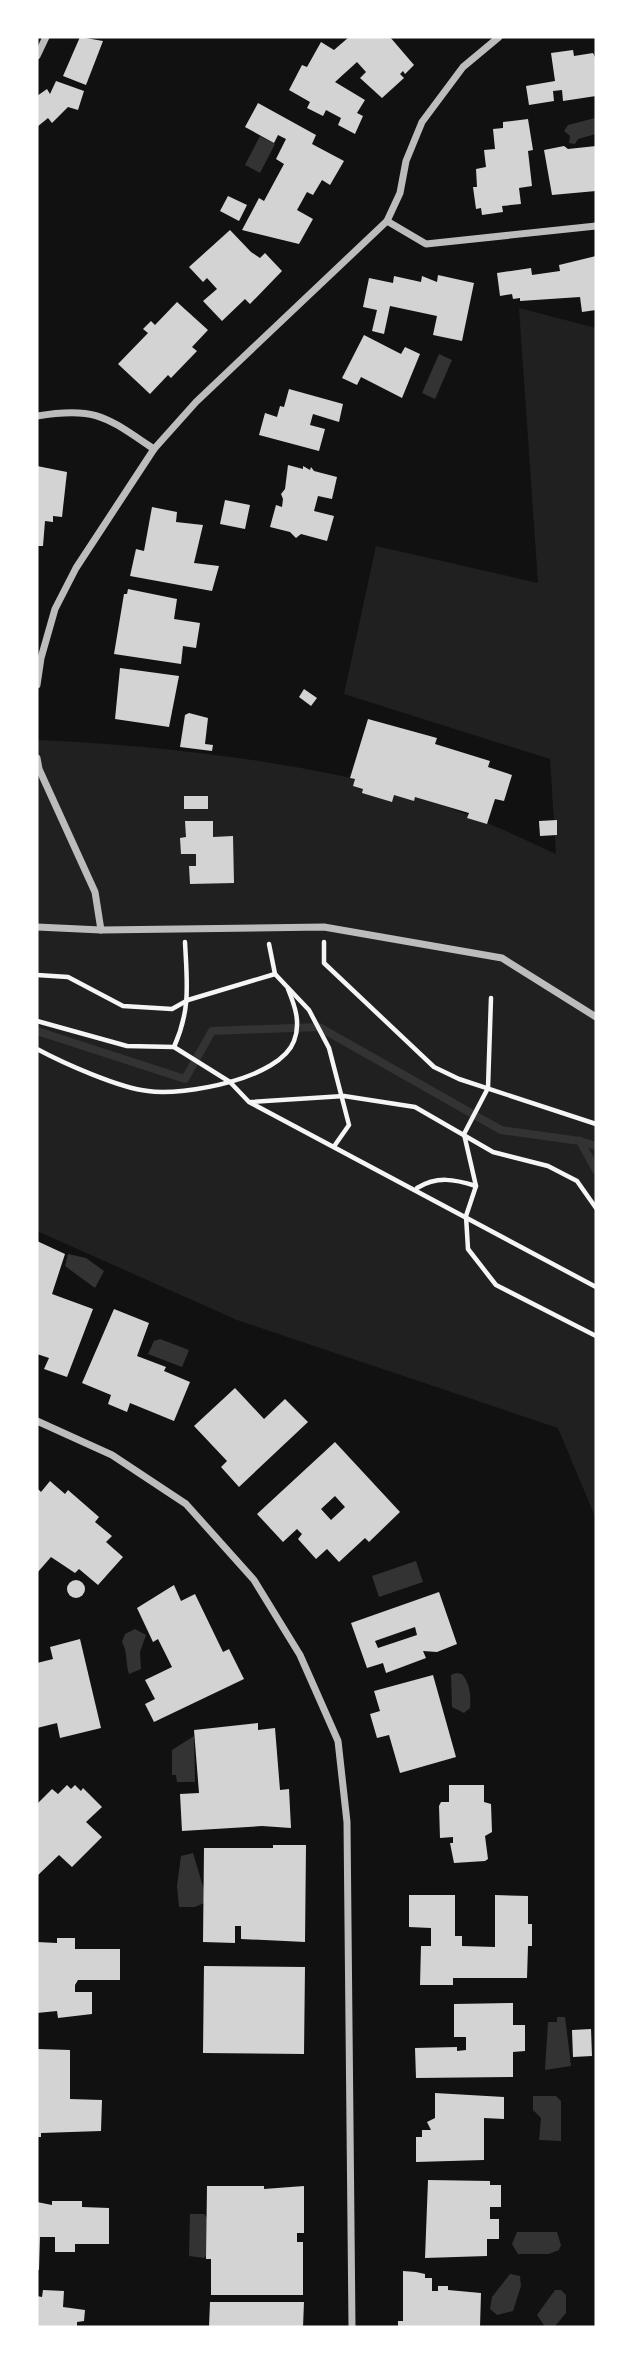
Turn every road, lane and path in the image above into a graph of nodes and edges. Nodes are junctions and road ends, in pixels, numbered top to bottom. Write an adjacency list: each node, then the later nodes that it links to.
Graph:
1 (46, 37): 3 (street)
2 (499, 37): 4 (street)
3 (37, 56)
4 (387, 220): 5 (street); 7 (street)
5 (596, 226)
6 (37, 416): 7 (street)
7 (154, 449): 8 (street)
8 (37, 685)
9 (37, 758): 13 (street)
10 (37, 927): 13 (street)
11 (324, 928): 12 (street); 20 (street); 25 (path)
12 (184, 929): 13 (street); 19 (path)
13 (101, 930)
14 (269, 944): 15 (path)
15 (275, 974): 17 (path); 19 (path)
16 (37, 975): 19 (path)
17 (286, 985): 24 (path); 26 (path)
18 (491, 998): 25 (path)
19 (188, 1000): 22 (path)
20 (596, 1017)
21 (37, 1021): 22 (path)
22 (174, 1047): 24 (path)
23 (37, 1049): 24 (path)
24 (230, 1082): 27 (path)
25 (488, 1088): 28 (path); 29 (path)
26 (344, 1096): 27 (path); 29 (path); 30 (path)
27 (249, 1102): 30 (path)
28 (596, 1124)
29 (464, 1134): 31 (path); 33 (path)
30 (335, 1145): 32 (path)
31 (476, 1186): 32 (path); 34 (path)
32 (416, 1188): 34 (path)
33 (596, 1208)
34 (466, 1216): 35 (path); 36 (path)
35 (596, 1287)
36 (596, 1336)
37 (37, 1421): 38 (street)
38 (352, 2327)

